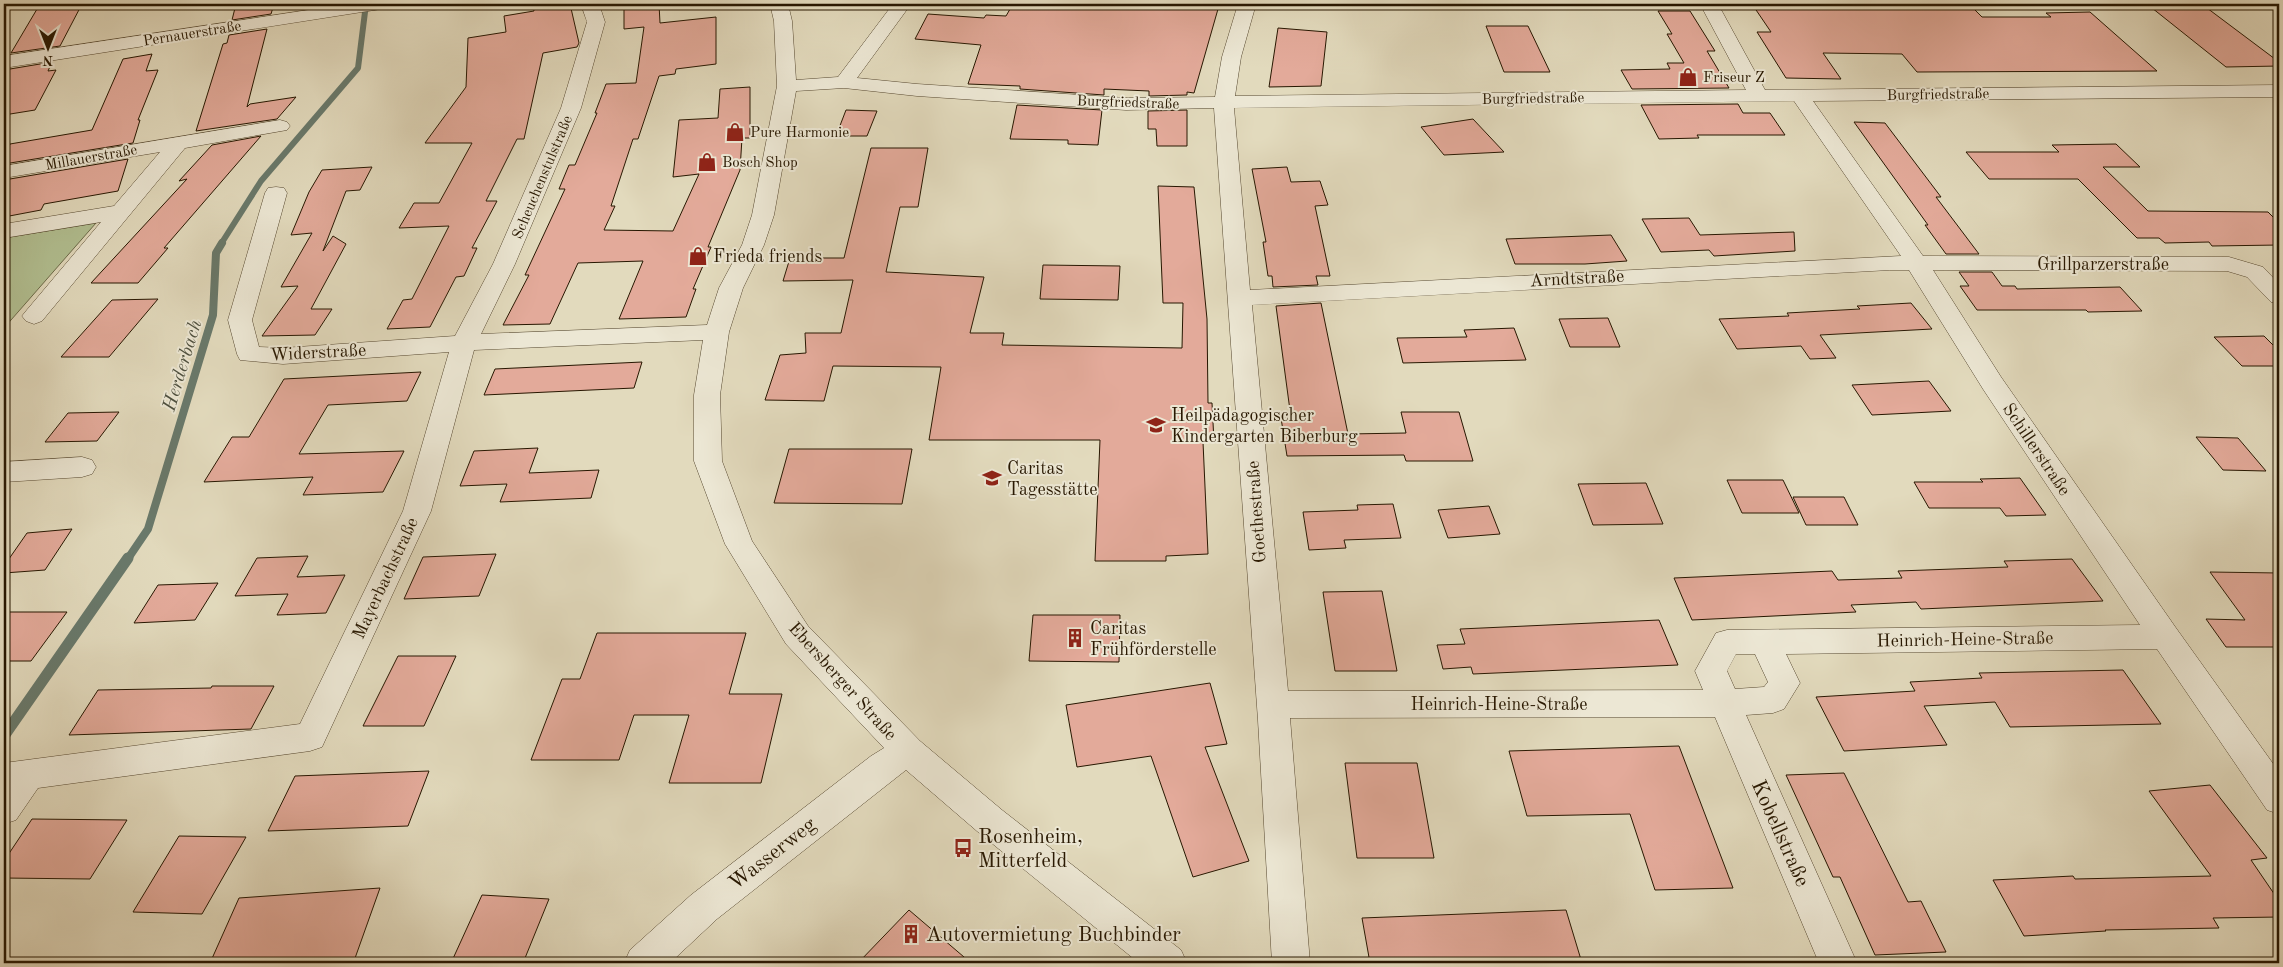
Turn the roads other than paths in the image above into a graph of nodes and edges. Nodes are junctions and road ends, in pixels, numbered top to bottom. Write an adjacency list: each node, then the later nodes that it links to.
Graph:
1 (381, 4): 7 (street, Pernauerstraße)
2 (590, 4): 25 (street, Scheuchenstulstraße)
3 (779, 4): 9 (street, Ebersberger Straße)
4 (902, 4): 8 (street)
5 (1247, 4): 13 (street, Goethestraße)
6 (1709, 4): 11 (street)
7 (4, 62)
8 (844, 82): 9 (street, Burgfriedstraße); 13 (street, Burgfriedstraße)
9 (788, 86): 24 (street, Ebersberger Straße)
10 (2279, 91): 12 (street, Burgfriedstraße)
11 (1758, 95): 12 (street, Burgfriedstraße); 13 (street, Burgfriedstraße)
12 (1799, 95): 20 (street, Schillerstraße)
13 (1224, 104): 22 (street, Goethestraße)
14 (280, 126): 15 (street, Millauerstraße)
15 (179, 142): 16 (street, Millauerstraße); 18 (street, Millauerstraße)
16 (4, 172)
17 (276, 194): 25 (street, Widerstraße)
18 (119, 212): 19 (street); 23 (street, Millauerstraße)
19 (4, 231)
20 (1916, 262): 21 (street, Grillparzerstraße); 22 (street, Arndtstraße); 28 (street, Schillerstraße)
21 (2279, 296)
22 (1239, 298): 31 (street, Goethestraße)
23 (34, 316)
24 (717, 332): 25 (street); 32 (street, Ebersberger Straße)
25 (464, 343): 33 (street, Mayerbachstraße)
26 (82, 467): 27 (street)
27 (4, 472)
28 (2165, 637): 29 (street, Heinrich-Heine-Straße); 34 (street, Schillerstraße)
29 (1765, 641): 30 (street, Heinrich-Heine-Straße); 30 (street, Heinrich-Heine-Straße)
30 (1725, 703): 31 (street, Heinrich-Heine-Straße); 39 (street, Kobellstraße)
31 (1272, 705): 38 (street, Goethestraße)
32 (908, 751): 36 (street, Wasserweg); 37 (street, Ebersberger Straße)
33 (18, 776): 35 (street, Mayerbachstraße)
34 (2279, 799)
35 (4, 809)
36 (643, 963)
37 (1168, 963)
38 (1291, 963)
39 (1838, 963)

